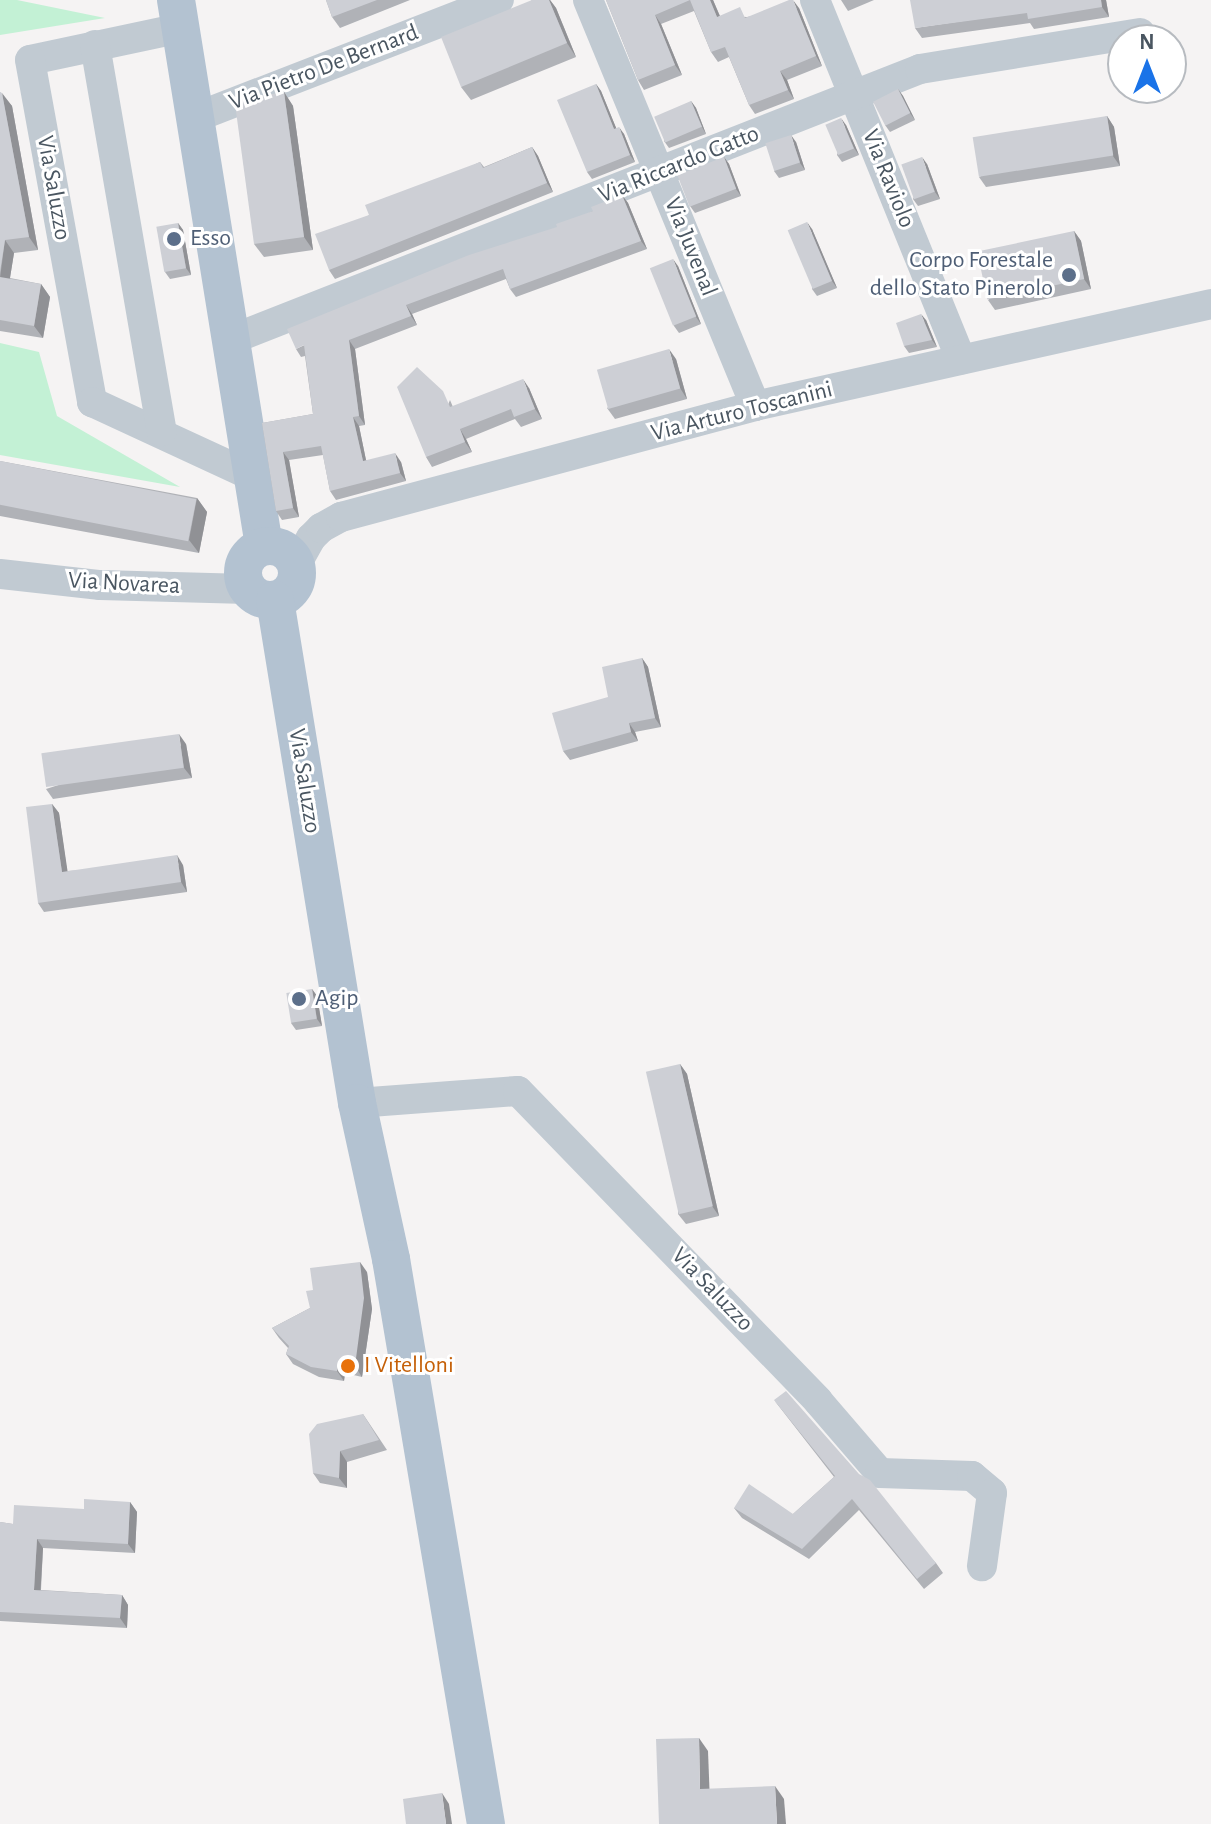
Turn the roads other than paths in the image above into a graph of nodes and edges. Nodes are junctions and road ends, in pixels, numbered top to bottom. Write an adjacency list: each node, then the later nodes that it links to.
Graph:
1 (499, 0): 8 (street, Via Pietro De Bernard)
2 (588, 0): 9 (street, Via Juvenal)
3 (815, 0): 7 (street, Via Raviolo)
4 (178, 14): 6 (street, Via Saluzzo); 8 (main road, Via Saluzzo)
5 (1107, 38): 7 (street, Via Riccardo Gatto)
6 (95, 45): 14 (street); 14 (street, Via Saluzzo)
7 (854, 95): 9 (street, Via Riccardo Gatto); 12 (street, Via Raviolo)
8 (194, 118): 11 (main road, Via Saluzzo)
9 (659, 173): 11 (street, Via Riccardo Gatto); 13 (street, Via Juvenal)
10 (1211, 304): 12 (street, Via Arturo Toscanini)
11 (230, 340): 15 (main road, Via Saluzzo)
12 (961, 359): 13 (street, Via Arturo Toscanini)
13 (755, 406): 17 (street, Via Arturo Toscanini)
14 (162, 431): 15 (street, Via Saluzzo)
15 (252, 476): 16 (main road, Via Saluzzo)
16 (264, 546): 17 (main road); 19 (main road)
17 (296, 565): 19 (main road)
18 (0, 574): 19 (street, Via Novarea)
19 (261, 595): 20 (main road, Via Saluzzo)
20 (357, 1103): 21 (street, Via Saluzzo); 22 (main road, Via Saluzzo)
21 (982, 1566)
22 (486, 1824)

